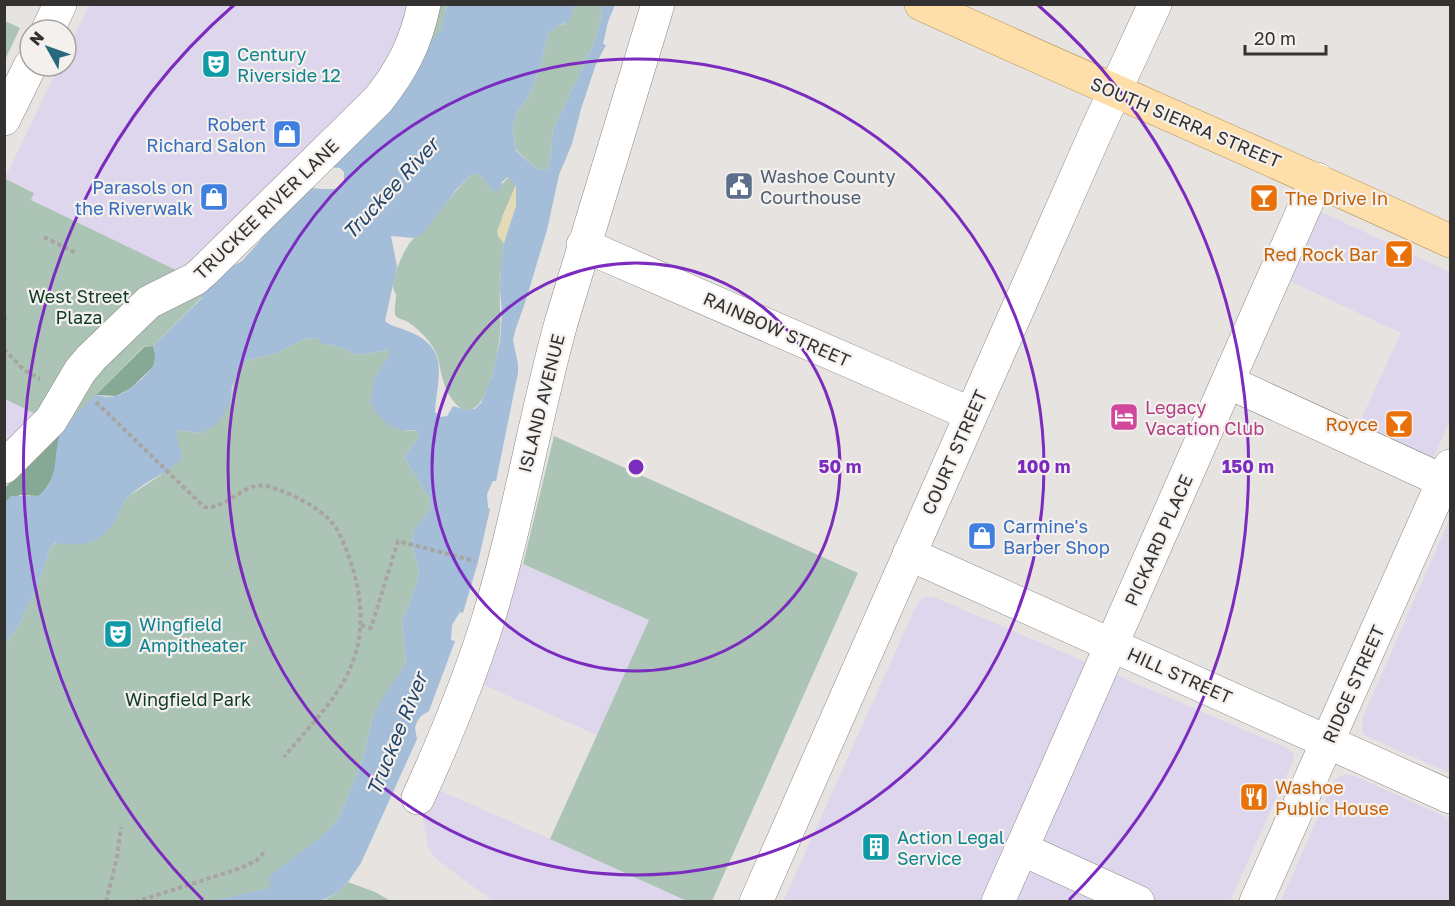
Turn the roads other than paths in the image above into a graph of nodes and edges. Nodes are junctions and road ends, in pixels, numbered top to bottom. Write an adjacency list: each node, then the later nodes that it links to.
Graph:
1 (60, 4): 6 (street)
2 (424, 4): 15 (street, TRUCKEE RIVER LANE)
3 (658, 4): 12 (street, ISLAND AVENUE)
4 (921, 4): 8 (main road, SOUTH SIERRA STREET)
5 (1155, 4): 8 (street, COURT STREET)
6 (54, 18)
7 (24, 78): 9 (street)
8 (1115, 91): 10 (main road, SOUTH SIERRA STREET); 14 (street, COURT STREET)
9 (4, 119)
10 (1317, 179): 11 (main road, SOUTH SIERRA STREET); 13 (street, PICKARD PLACE)
11 (1450, 241)
12 (584, 245): 14 (street, RAINBOW STREET); 21 (street, ISLAND AVENUE)
13 (1228, 382): 16 (street); 18 (street, PICKARD PLACE)
14 (971, 414): 17 (street, COURT STREET)
15 (4, 467)
16 (1448, 477): 19 (street, RIDGE STREET)
17 (909, 554): 18 (street, HILL STREET); 23 (street, COURT STREET)
18 (1112, 645): 19 (street, HILL STREET); 22 (street, PICKARD PLACE)
19 (1327, 741): 20 (street, HILL STREET); 26 (street, RIDGE STREET)
20 (1450, 797)
21 (418, 798)
22 (1022, 849): 24 (street, PICKARD PLACE); 25 (street)
23 (756, 902)
24 (999, 902)
25 (1138, 902)
26 (1256, 902)

